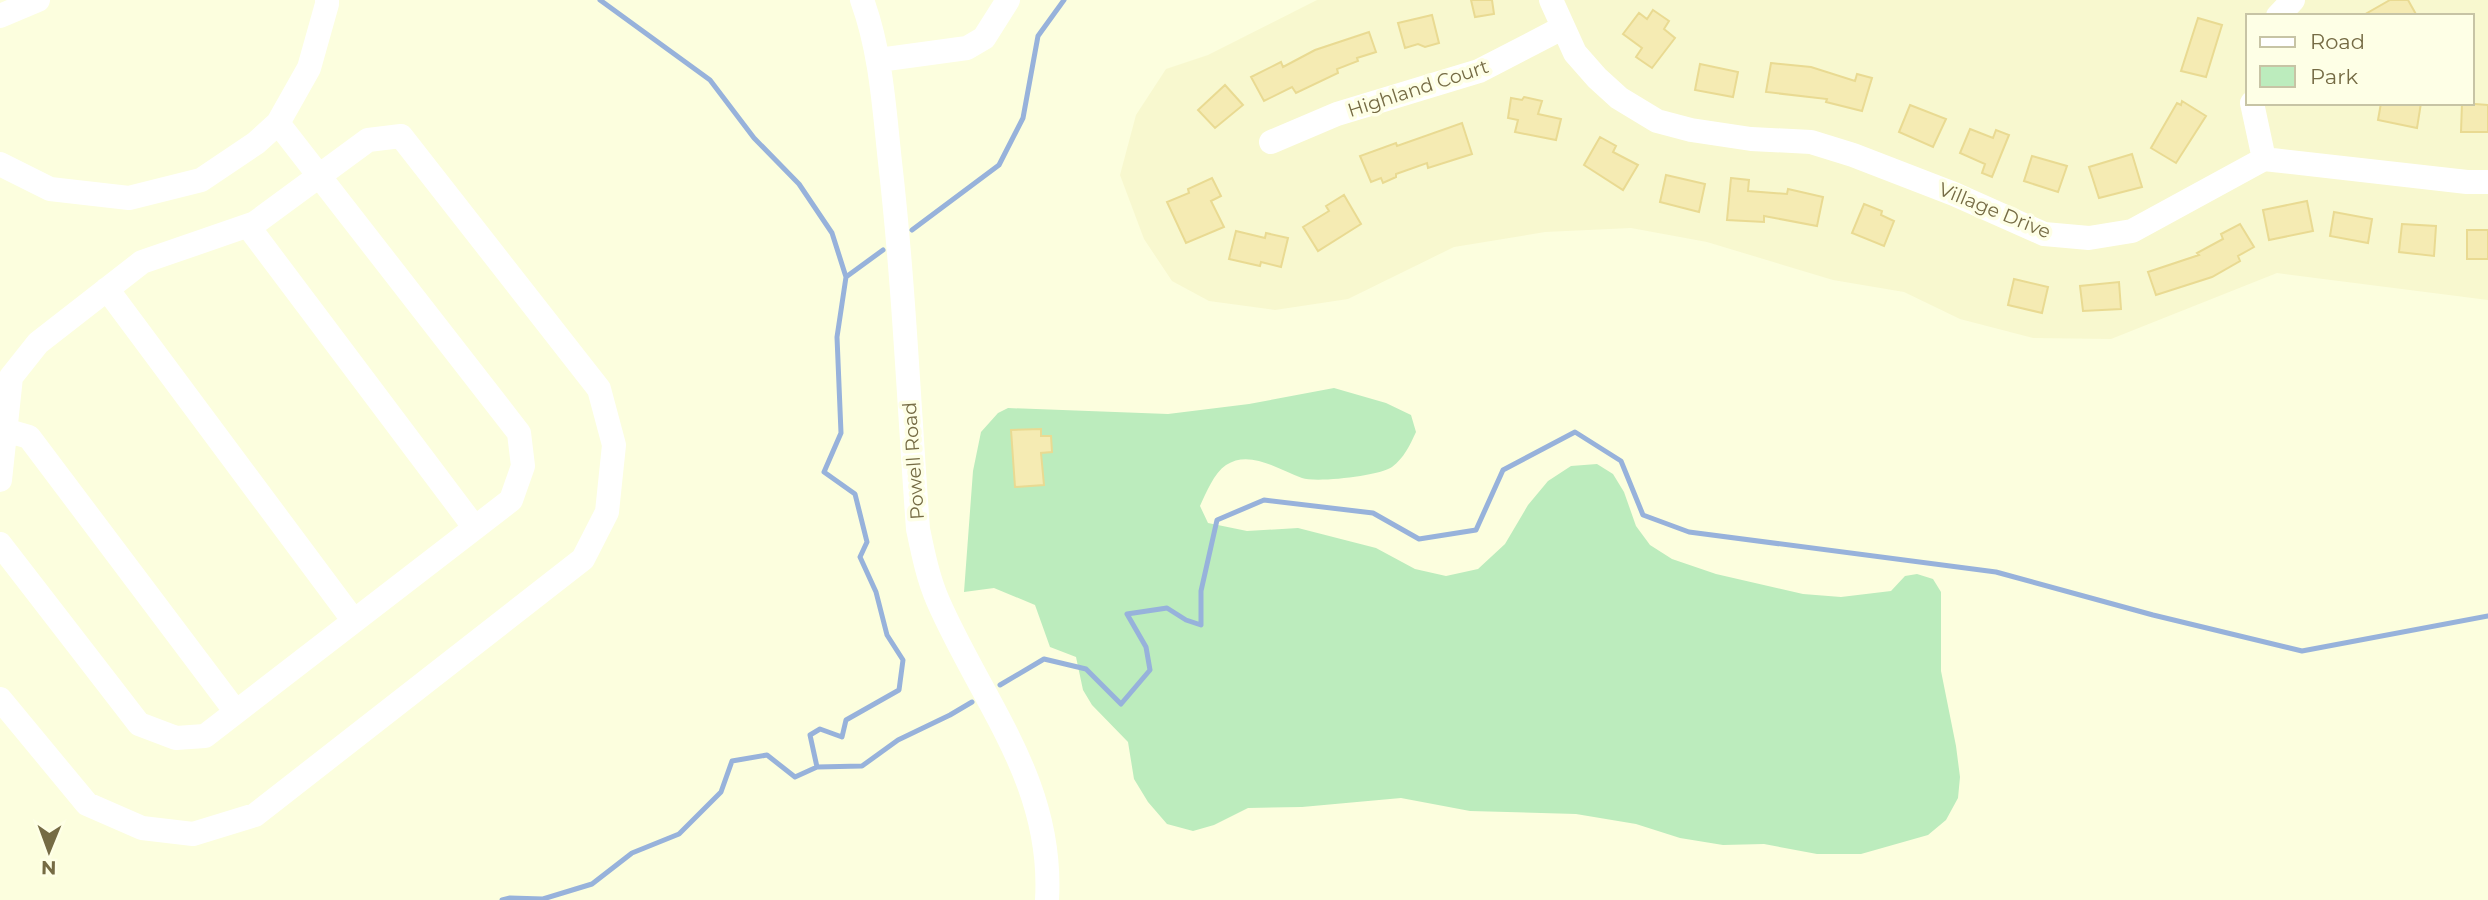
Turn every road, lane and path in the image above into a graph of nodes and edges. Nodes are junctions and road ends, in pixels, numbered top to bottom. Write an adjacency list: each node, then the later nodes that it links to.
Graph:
1 (38, 0): 8 (street)
2 (327, 0): 12 (street)
3 (862, 0): 10 (street, Powell Road)
4 (1008, 0): 10 (street)
5 (1551, 0): 9 (street, Village Drive)
6 (2293, 0): 7 (street)
7 (2280, 14)
8 (0, 16)
9 (1562, 28): 13 (street, Highland Court); 14 (street, Village Drive)
10 (879, 60): 27 (street, Powell Road)
11 (2252, 105): 14 (street)
12 (278, 122): 15 (street); 16 (street)
13 (1271, 142)
14 (2264, 159): 17 (street)
15 (0, 164)
16 (319, 175): 18 (street); 22 (street); 25 (street)
17 (2488, 182)
18 (248, 226): 19 (street); 22 (street)
19 (107, 289): 20 (street); 24 (street)
20 (5, 430): 21 (street); 26 (street)
21 (0, 480)
22 (475, 528): 24 (street)
23 (0, 544): 26 (street)
24 (354, 621): 26 (street)
25 (0, 699)
26 (236, 712)
27 (1047, 900)

